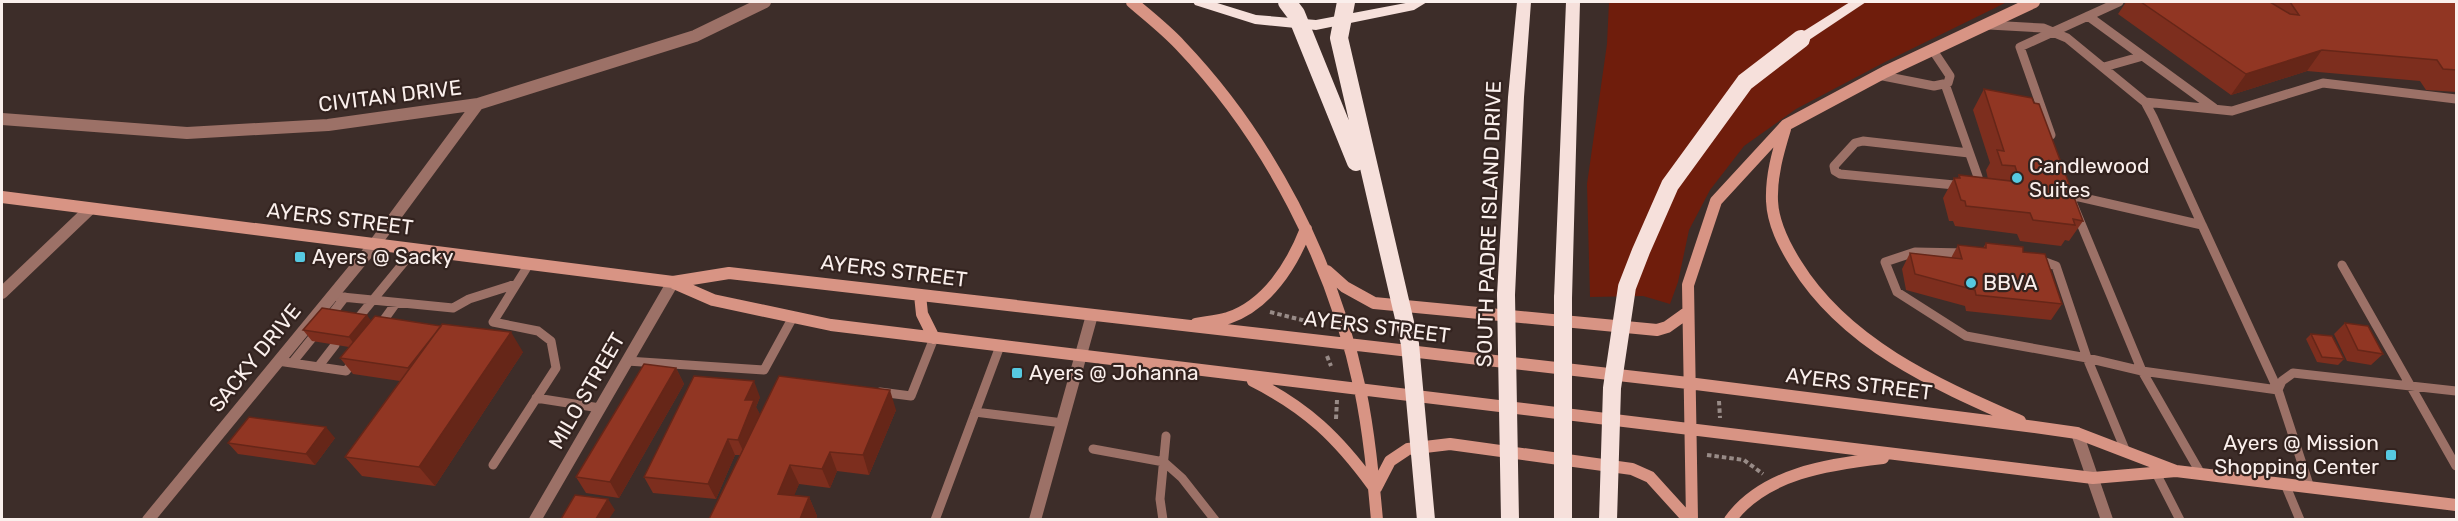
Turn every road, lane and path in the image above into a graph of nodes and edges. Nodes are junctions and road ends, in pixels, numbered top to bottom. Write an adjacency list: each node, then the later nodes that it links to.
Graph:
1 (765, 2): 22 (street, CIVITAN DRIVE)
2 (1132, 2): 34 (main road)
3 (1200, 2): 6 (highway)
4 (1287, 2): 33 (highway, bridge)
5 (1346, 2): 33 (highway, bridge)
6 (1420, 2)
7 (1524, 2): 110 (highway, SOUTH PADRE ISLAND DRIVE, bridge)
8 (1573, 2): 111 (highway, bridge)
9 (1859, 2): 112 (highway, bridge)
10 (2034, 2): 13 (main road)
11 (2119, 2): 12 (lane)
12 (2088, 16): 14 (lane); 16 (lane)
13 (1985, 24): 14 (lane); 15 (main road)
14 (2054, 32): 17 (lane); 26 (lane)
15 (1932, 49): 18 (main road); 19 (lane)
16 (2143, 56): 17 (lane); 23 (lane)
17 (2104, 67): 21 (lane)
18 (1878, 75): 19 (lane); 25 (main road)
19 (1945, 84): 27 (lane)
20 (2457, 99): 23 (lane)
21 (2145, 102): 23 (lane); 32 (lane)
22 (478, 104): 24 (street, CIVITAN DRIVE); 35 (street, SACKY DRIVE)
23 (2216, 110)
24 (2, 119)
25 (1786, 125): 50 (main road); 82 (main road)
26 (2053, 143)
27 (1969, 153): 27 (lane)
28 (2068, 185): 29 (lane)
29 (2072, 196): 32 (lane); 66 (lane)
30 (2, 197): 31 (main road, AYERS STREET)
31 (90, 209): 35 (main road, AYERS STREET); 44 (street)
32 (2202, 225): 72 (lane)
33 (1380, 226): 109 (highway, bridge)
34 (1306, 229): 41 (main road); 55 (main road)
35 (374, 245): 36 (main road, AYERS STREET); 46 (street, SACKY DRIVE)
36 (414, 250): 39 (main road, AYERS STREET); 47 (lane)
37 (1979, 254): 61 (lane)
38 (2023, 258): 61 (lane)
39 (530, 264): 42 (main road, AYERS STREET); 43 (lane)
40 (2342, 265): 69 (lane)
41 (1324, 268): 50 (main road); 58 (main road)
42 (673, 282): 45 (main road, AYERS STREET); 52 (main road, AYERS STREET); 63 (street, MILO STREET)
43 (516, 284): 48 (lane); 74 (lane)
44 (2, 293)
45 (920, 295): 51 (main road, AYERS STREET); 56 (main road)
46 (339, 297): 47 (lane); 62 (street, SACKY DRIVE); 64 (lane)
47 (371, 300): 48 (lane); 53 (lane)
48 (396, 303): 65 (lane)
49 (1265, 310): 54 (path)
50 (1688, 312): 68 (main road)
51 (1092, 315): 55 (main road, AYERS STREET); 60 (street)
52 (794, 317): 56 (main road, AYERS STREET); 63 (lane)
53 (354, 322)
54 (1315, 324)
55 (1185, 326): 58 (main road, AYERS STREET)
56 (934, 338): 59 (main road, AYERS STREET); 70 (lane)
57 (335, 345): 65 (lane)
58 (1350, 345): 68 (main road, AYERS STREET); 71 (main road)
59 (1000, 346): 60 (main road, AYERS STREET); 78 (lane)
60 (1083, 355): 67 (main road, AYERS STREET); 81 (street)
61 (2087, 358): 66 (lane); 87 (lane)
62 (278, 361): 64 (lane); 102 (street, SACKY DRIVE)
63 (627, 361): 77 (street, MILO STREET)
64 (292, 363): 65 (lane)
65 (318, 367)
66 (2142, 371): 72 (lane); 95 (lane)
67 (1242, 376): 71 (main road, AYERS STREET); 100 (main road)
68 (1688, 383): 82 (main road, AYERS STREET); 83 (main road)
69 (2412, 386): 72 (lane); 73 (lane); 92 (lane)
70 (865, 390)
71 (1360, 390): 83 (main road, AYERS STREET); 100 (main road)
72 (2278, 390): 99 (lane)
73 (2457, 392)
74 (536, 398): 77 (lane); 91 (lane)
75 (1719, 398): 79 (path)
76 (1337, 399): 80 (path)
77 (600, 408): 103 (street, MILO STREET)
78 (975, 412): 81 (lane); 104 (lane)
79 (1720, 420)
80 (1332, 422)
81 (1063, 423): 105 (street)
82 (2035, 427): 84 (main road, AYERS STREET)
83 (1690, 430): 89 (main road, AYERS STREET); 113 (main road)
84 (2077, 433): 87 (main road, AYERS STREET); 97 (street)
85 (1166, 436): 90 (lane)
86 (1093, 449): 90 (lane)
87 (2126, 452): 93 (main road, AYERS STREET)
88 (1707, 454): 96 (path)
89 (1905, 455): 97 (main road, AYERS STREET); 114 (main road)
90 (1164, 462): 106 (lane); 107 (lane)
91 (493, 465)
92 (2457, 466)
93 (2176, 471): 94 (main road, AYERS STREET); 95 (main road, AYERS STREET)
94 (2156, 473): 97 (main road, AYERS STREET); 116 (lane)
95 (2201, 474): 98 (main road, AYERS STREET)
96 (1763, 475)
97 (2093, 478): 115 (street)
98 (2285, 484): 99 (main road, AYERS STREET); 117 (lane)
99 (2310, 488): 101 (main road, AYERS STREET)
100 (1375, 490): 108 (main road); 113 (main road)
101 (2457, 505)
102 (147, 519)
103 (535, 519)
104 (935, 519)
105 (1035, 519)
106 (1163, 519)
107 (1215, 519)
108 (1377, 519)
109 (1426, 519)
110 (1510, 519)
111 (1563, 519)
112 (1608, 519)
113 (1690, 519)
114 (1730, 519)
115 (2107, 519)
116 (2180, 519)
117 (2300, 519)

